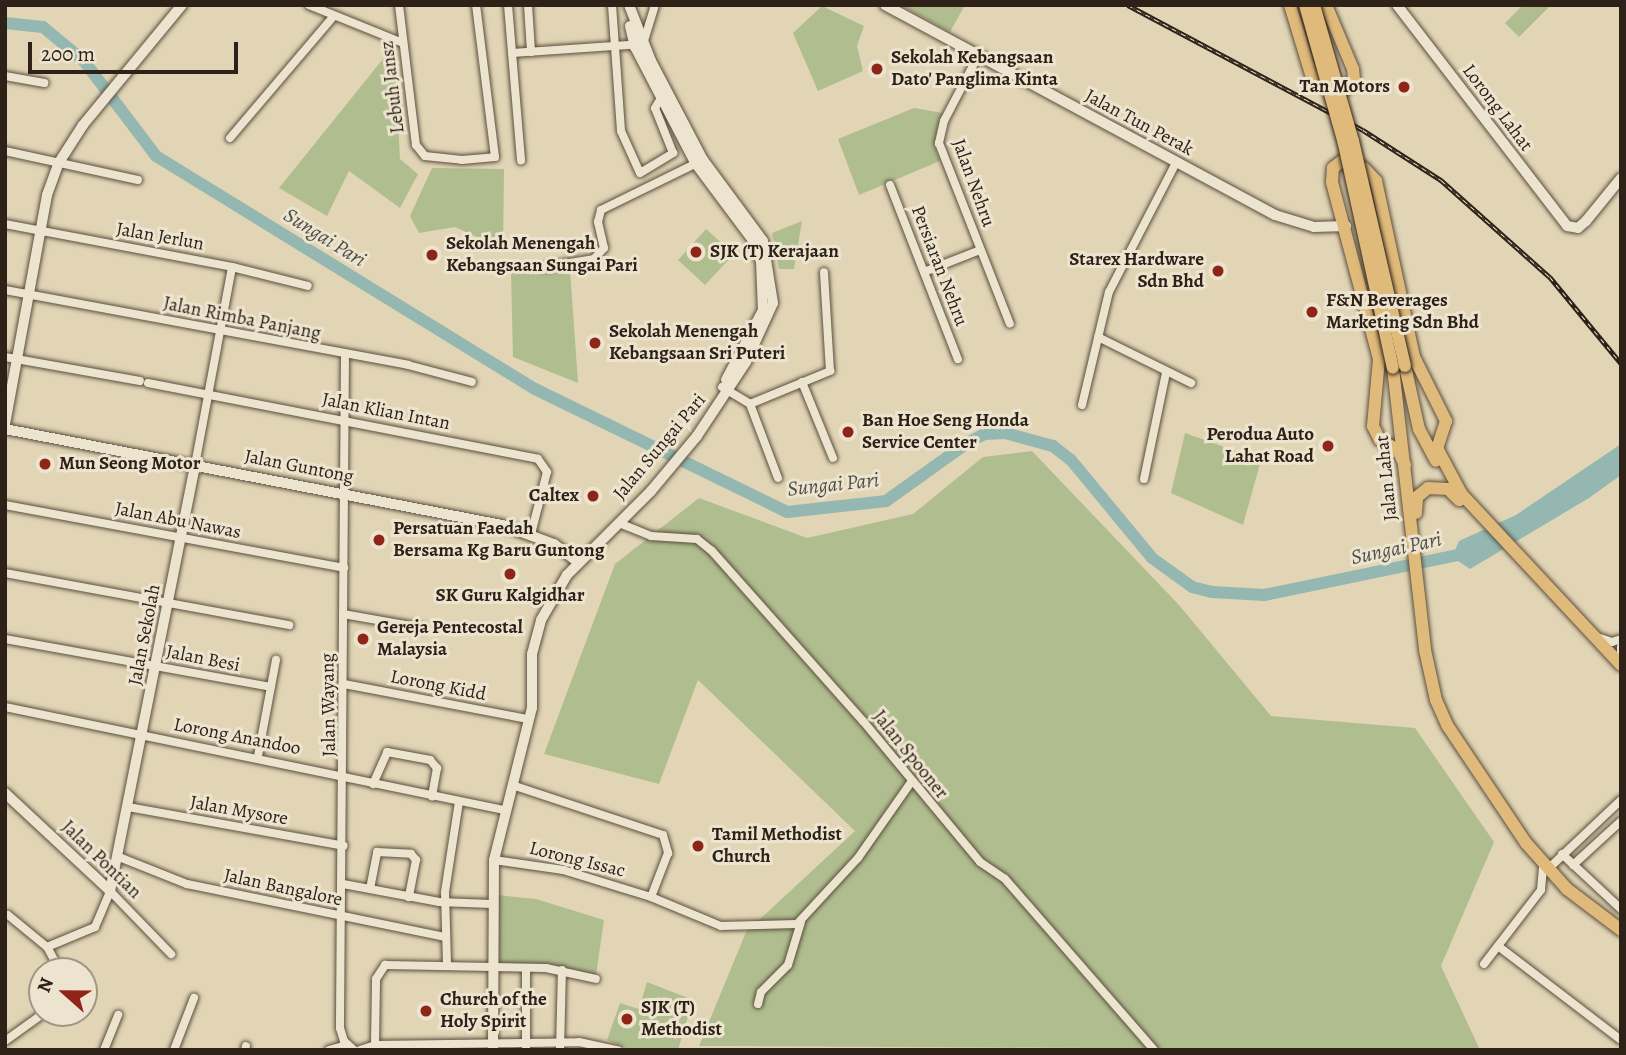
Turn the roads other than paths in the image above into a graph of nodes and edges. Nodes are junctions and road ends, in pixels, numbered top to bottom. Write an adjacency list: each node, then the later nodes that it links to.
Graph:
1 (182, 5): 33 (street)
2 (309, 5): 16 (street)
3 (399, 5): 17 (street, Lebuh Jansz)
4 (476, 5): 17 (street, Lebuh Jansz)
5 (508, 5): 21 (street)
6 (528, 5): 20 (street)
7 (612, 5): 19 (street)
8 (629, 5): 18 (main road, Jalan Sungai Pari)
9 (655, 5): 18 (street)
10 (885, 5): 22 (main road, Jalan Tun Perak)
11 (1290, 5): 14 (main road)
12 (1305, 5): 55 (main road, Jalan Lahat, bridge)
13 (1314, 5): 55 (main road, Jalan Lahat, bridge)
14 (1326, 5)
15 (1397, 5): 34 (street, Lorong Lahat)
16 (334, 16): 17 (street); 26 (street)
17 (403, 43)
18 (639, 46): 19 (street); 25 (main road, Jalan Sungai Pari); 31 (main road, Jalan Sungai Pari)
19 (615, 49): 20 (street); 28 (street)
20 (531, 52): 21 (street)
21 (512, 53): 30 (street)
22 (978, 56): 32 (main road, Jalan Tun Perak); 40 (street, Jalan Nehru)
23 (5, 76): 24 (street)
24 (44, 83)
25 (661, 98): 27 (main road, Jalan Sungai Pari); 28 (street)
26 (230, 138)
27 (684, 141): 28 (street); 31 (main road, Jalan Sungai Pari)
28 (673, 146)
29 (5, 151): 33 (street)
30 (521, 160)
31 (700, 162): 42 (street); 60 (main road, Jalan Sungai Pari)
32 (1176, 163): 38 (main road, Jalan Tun Perak); 50 (street)
33 (58, 164): 35 (street); 39 (street)
34 (1621, 178)
35 (138, 180)
36 (890, 186): 44 (street, Persiaran Nehru)
37 (5, 224): 39 (street, Jalan Jerlun)
38 (1346, 226): 64 (main road); 69 (main road)
39 (40, 231): 41 (street, Jalan Jerlun); 47 (street)
40 (980, 250): 44 (street); 48 (street, Jalan Nehru)
41 (232, 267): 45 (street, Jalan Jerlun); 49 (street, Jalan Sekolah)
42 (546, 267)
43 (824, 272): 58 (street)
44 (924, 272): 54 (street, Persiaran Nehru)
45 (309, 286)
46 (5, 290): 47 (street, Jalan Rimba Panjang)
47 (29, 294): 49 (street, Jalan Rimba Panjang); 53 (street)
48 (1010, 324)
49 (220, 331): 51 (street, Jalan Rimba Panjang); 61 (street, Jalan Sekolah)
50 (1098, 337): 56 (street); 63 (street)
51 (345, 355): 57 (street, Jalan Rimba Panjang); 65 (street, Jalan Wayang)
52 (5, 356): 53 (street, Jalan Klian Intan)
53 (17, 359): 61 (street, Jalan Klian Intan); 67 (street)
54 (958, 359)
55 (1399, 367): 66 (main road); 68 (main road, Jalan Lahat)
56 (1166, 373): 59 (street); 74 (street)
57 (472, 382)
58 (802, 382): 62 (street); 70 (street)
59 (1191, 383)
60 (725, 389): 62 (street); 75 (main road, Jalan Sungai Pari)
61 (208, 394): 65 (street, Jalan Klian Intan); 71 (street, Jalan Sekolah)
62 (750, 404): 73 (street)
63 (1082, 405)
64 (1438, 405): 66 (main road); 76 (main road)
65 (345, 421): 77 (street, Jalan Wayang); 81 (street, Jalan Klian Intan)
66 (1417, 421): 76 (main road)
67 (5, 426): 71 (street, Jalan Guntong)
68 (1401, 428): 69 (main road); 72 (main road, Jalan Lahat)
69 (1374, 433): 72 (main road)
70 (832, 458)
71 (195, 465): 77 (street, Jalan Guntong); 82 (street, Jalan Sekolah)
72 (1405, 465): 84 (main road, Jalan Lahat)
73 (778, 478)
74 (1144, 479)
75 (649, 489): 79 (main road, Jalan Sungai Pari); 83 (main road, Jalan Sungai Pari)
76 (1461, 493): 80 (main road)
77 (346, 494): 81 (street, Jalan Guntong); 85 (street, Jalan Wayang)
78 (5, 505): 82 (street, Jalan Abu Nawas)
79 (618, 523): 83 (main road, Jalan Sungai Pari); 105 (street, Jalan Spooner)
80 (1489, 523): 84 (main road); 91 (main road)
81 (531, 534): 83 (street, Jalan Guntong)
82 (181, 537): 85 (street, Jalan Abu Nawas); 87 (street, Jalan Sekolah)
83 (576, 560): 101 (main road, Jalan Sungai Pari)
84 (1417, 566): 119 (main road, Jalan Lahat)
85 (344, 568): 88 (street, Jalan Wayang)
86 (5, 573): 87 (street)
87 (169, 601): 89 (street); 97 (street, Jalan Sekolah)
88 (344, 614): 90 (street); 98 (street, Jalan Wayang)
89 (289, 625)
90 (422, 628)
91 (1595, 636): 93 (street); 96 (main road)
92 (5, 639): 97 (street, Jalan Besi)
93 (1621, 639)
94 (1621, 647): 96 (street)
95 (276, 660): 99 (street)
96 (1621, 662)
97 (157, 666): 99 (street, Jalan Besi); 102 (street, Jalan Sekolah)
98 (344, 684): 101 (street, Lorong Kidd); 104 (street, Jalan Wayang)
99 (271, 687): 103 (street)
100 (5, 707): 102 (street, Lorong Anandoo)
101 (527, 719): 107 (main road, Jalan Sungai Pari)
102 (144, 735): 103 (street, Lorong Anandoo); 112 (street, Jalan Sekolah)
103 (258, 756): 104 (street, Lorong Anandoo)
104 (345, 777): 106 (street, Lorong Anandoo); 115 (street, Jalan Wayang)
105 (912, 781): 133 (street); 162 (street, Jalan Spooner)
106 (373, 784): 109 (street, Lorong Anandoo); 109 (street)
107 (512, 785): 113 (main road, Jalan Sungai Pari); 127 (street)
108 (5, 793): 124 (street, Jalan Pontian)
109 (432, 797): 111 (street, Lorong Anandoo)
110 (1621, 800): 116 (street)
111 (459, 802): 113 (street, Lorong Anandoo); 128 (street)
112 (128, 807): 115 (street, Jalan Mysore); 117 (street, Jalan Sekolah)
113 (504, 810): 118 (main road, Jalan Sungai Pari)
114 (1621, 821): 120 (street)
115 (344, 846): 121 (street, Jalan Wayang)
116 (1562, 854): 119 (street); 120 (street)
117 (118, 858): 124 (street, Jalan Sekolah); 132 (street, Jalan Bangalore)
118 (494, 860): 127 (street, Lorong Issac); 129 (main road, Jalan Sungai Pari)
119 (1545, 865): 123 (main road, Jalan Lahat); 125 (street)
120 (1573, 865): 130 (street)
121 (343, 884): 122 (street); 132 (street, Jalan Wayang)
122 (370, 889): 126 (street); 126 (street)
123 (1567, 889): 125 (street); 134 (main road, Jalan Lahat)
124 (110, 891): 137 (street, Jalan Sekolah); 138 (street, Jalan Pontian)
125 (1537, 895): 136 (street)
126 (409, 897): 128 (street)
127 (651, 897): 133 (street, Lorong Issac)
128 (445, 902): 129 (street); 135 (street)
129 (492, 904): 142 (main road, Jalan Sungai Pari)
130 (1621, 909)
131 (8, 915): 137 (street)
132 (342, 916): 135 (street, Jalan Bangalore); 154 (street, Jalan Wayang)
133 (801, 922): 147 (street)
134 (1621, 930)
135 (445, 937): 140 (street)
136 (1498, 946): 141 (street); 150 (street)
137 (47, 947): 139 (street)
138 (171, 954)
139 (52, 957)
140 (447, 964): 142 (street); 152 (street)
141 (1484, 964)
142 (492, 965): 143 (street); 155 (main road, Jalan Sungai Pari)
143 (526, 968): 144 (street); 156 (street)
144 (562, 970): 145 (street); 153 (street)
145 (596, 979)
146 (194, 998): 158 (street)
147 (758, 1004)
148 (118, 1015): 157 (street)
149 (28, 1024): 151 (street)
150 (1621, 1040)
151 (5, 1041)
152 (376, 1045): 155 (street); 160 (street)
153 (560, 1046): 156 (street); 161 (street)
154 (350, 1047): 159 (street)
155 (493, 1047): 156 (street)
156 (526, 1047)
157 (106, 1049)
158 (174, 1050)
159 (329, 1050)
160 (360, 1050)
161 (618, 1050)
162 (1154, 1050)

